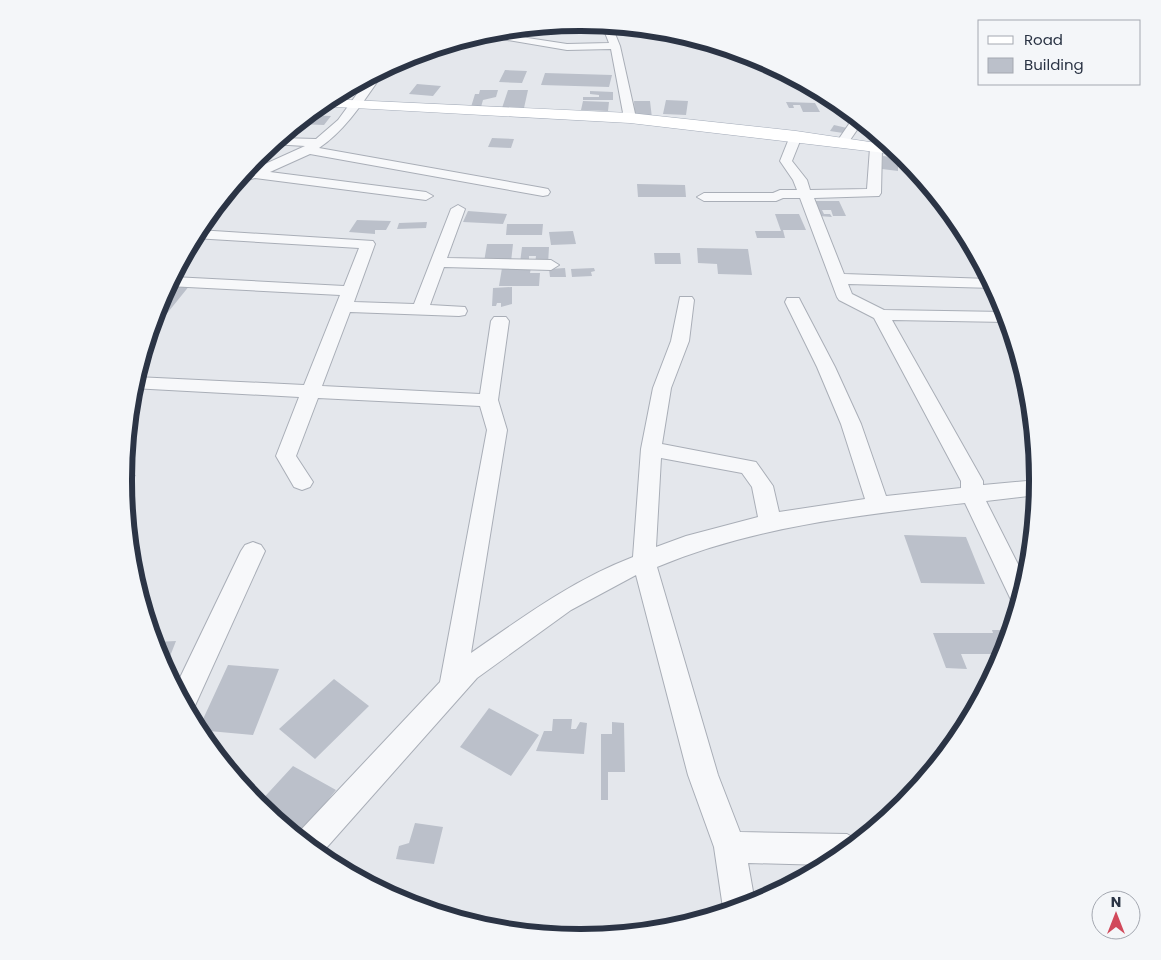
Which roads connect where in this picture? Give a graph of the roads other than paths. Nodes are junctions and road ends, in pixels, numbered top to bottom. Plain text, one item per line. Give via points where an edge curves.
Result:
1 (610, 32) edge
2 (506, 38) edge
3 (616, 46) junction
4 (369, 84) edge
5 (337, 103) edge
6 (354, 104) junction
7 (630, 118) junction
8 (855, 125) edge
9 (796, 136) junction
10 (286, 143) edge
11 (842, 143) junction
12 (313, 147) junction
13 (876, 148) junction
14 (882, 149) edge
15 (254, 174) joint
16 (543, 192) dead end
17 (806, 194) junction
18 (426, 196) dead end
19 (704, 196) dead end
20 (458, 209) dead end
21 (205, 235) edge
22 (438, 262) junction
23 (551, 265) dead end
24 (838, 279) junction
25 (178, 282) edge
26 (984, 284) edge
27 (350, 291) junction
28 (686, 300) dead end
29 (793, 302) dead end
30 (344, 307) junction
31 (420, 310) junction
32 (459, 311) dead end
33 (881, 315) junction
34 (998, 317) edge
35 (500, 321) dead end
36 (142, 383) edge
37 (312, 391) junction
38 (488, 400) junction
39 (651, 449) junction
40 (302, 482) dead end
41 (1029, 488) edge
42 (972, 495) junction
43 (878, 504) junction
44 (770, 522) junction
45 (253, 551) dead end
46 (644, 563) junction
47 (1017, 586) edge
48 (452, 687) junction
49 (186, 693) edge
50 (313, 840) edge
51 (730, 847) junction
52 (835, 850) edge
53 (738, 900) edge

1 - 3 street
2 - 3 street via 566,47
3 - 7 street
4 - 6 street
5 - 6 main road
6 - 7 main road
6 - 12 street via 342,122
7 - 9 main road
8 - 11 street
9 - 11 main road
9 - 17 street via 786,161
10 - 12 street
11 - 13 main road
12 - 15 street via 287,162
12 - 16 street
13 - 14 main road
13 - 17 street via 874,193
15 - 18 street
17 - 19 street
17 - 24 street
20 - 22 street
21 - 27 street via 368,244
22 - 23 street
22 - 31 street
24 - 26 street
24 - 33 street via 845,297
25 - 27 street
27 - 30 street
28 - 39 street via 680,341 662,388
29 - 43 street via 847,416
30 - 31 street
30 - 37 street
31 - 32 street
33 - 34 street
33 - 42 street via 972,481
35 - 38 street
36 - 37 street
37 - 38 street
37 - 40 street via 286,456
38 - 48 street via 497,430
39 - 44 street via 749,467 762,486
39 - 46 street
41 - 42 street
42 - 43 street
42 - 47 street
43 - 44 street
44 - 46 street via 686,545
45 - 49 street
46 - 48 street via 614,574 562,603 468,670
46 - 51 street via 702,775
48 - 50 street
51 - 52 street
51 - 53 street

